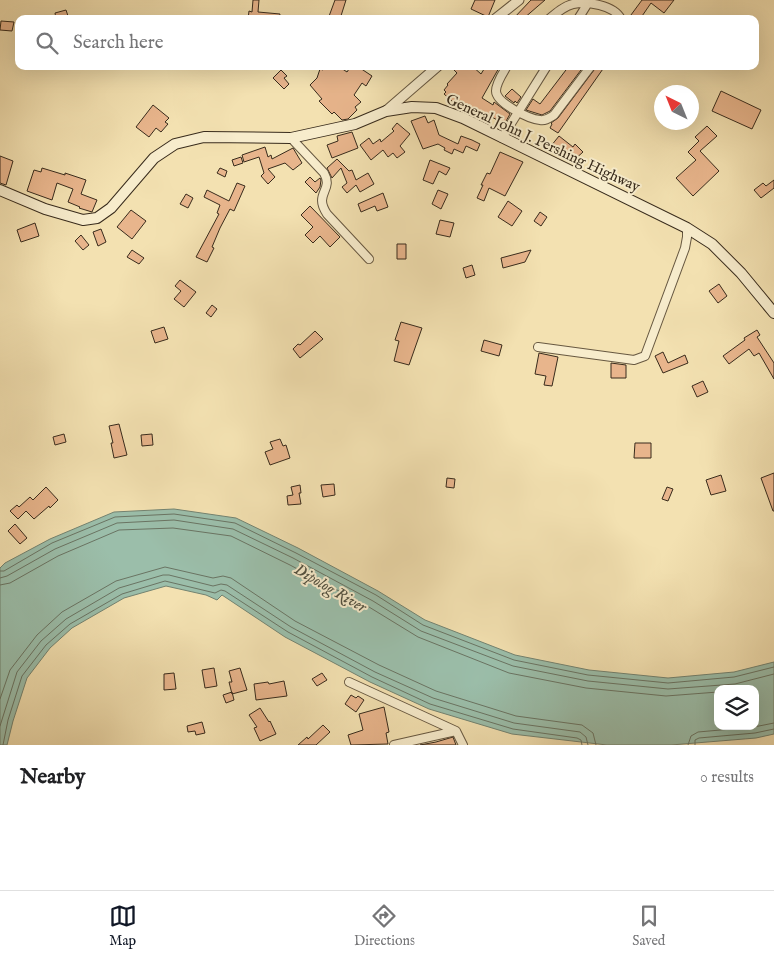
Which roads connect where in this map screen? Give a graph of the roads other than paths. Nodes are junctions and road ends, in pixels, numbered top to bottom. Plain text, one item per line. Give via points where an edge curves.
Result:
1 (519, 0) edge
2 (588, 3) junction
3 (500, 15) edge
4 (554, 15) edge
5 (580, 15) edge
6 (619, 15) edge
7 (433, 70) edge
8 (505, 70) edge
9 (544, 70) edge
10 (588, 70) edge
11 (386, 111) junction
12 (518, 112) junction
13 (291, 138) junction
14 (502, 138) junction
15 (0, 190) edge
16 (687, 228) junction
17 (369, 259) dead end
18 (774, 313) edge
19 (538, 347) dead end
20 (349, 682) dead end
21 (456, 731) junction
22 (394, 745) edge
23 (464, 745) edge

1 - 3 street
2 - 4 street via 572,4
2 - 5 street
2 - 6 street
7 - 11 street
8 - 12 street via 496,92 499,99
9 - 12 street
10 - 12 street via 561,107 547,120
11 - 13 main road, General John J. Pershing Highway via 355,124
11 - 14 main road, General John J. Pershing Highway via 436,108
12 - 14 street
13 - 15 main road, General John J. Pershing Highway via 204,137 176,144 154,158 111,208 97,218 83,220 45,209
13 - 17 street via 328,180 321,200 326,214
14 - 16 main road, General John J. Pershing Highway
16 - 18 main road, General John J. Pershing Highway via 712,244
16 - 19 street via 685,248 645,356 627,359
20 - 21 street
21 - 22 street
21 - 23 street

